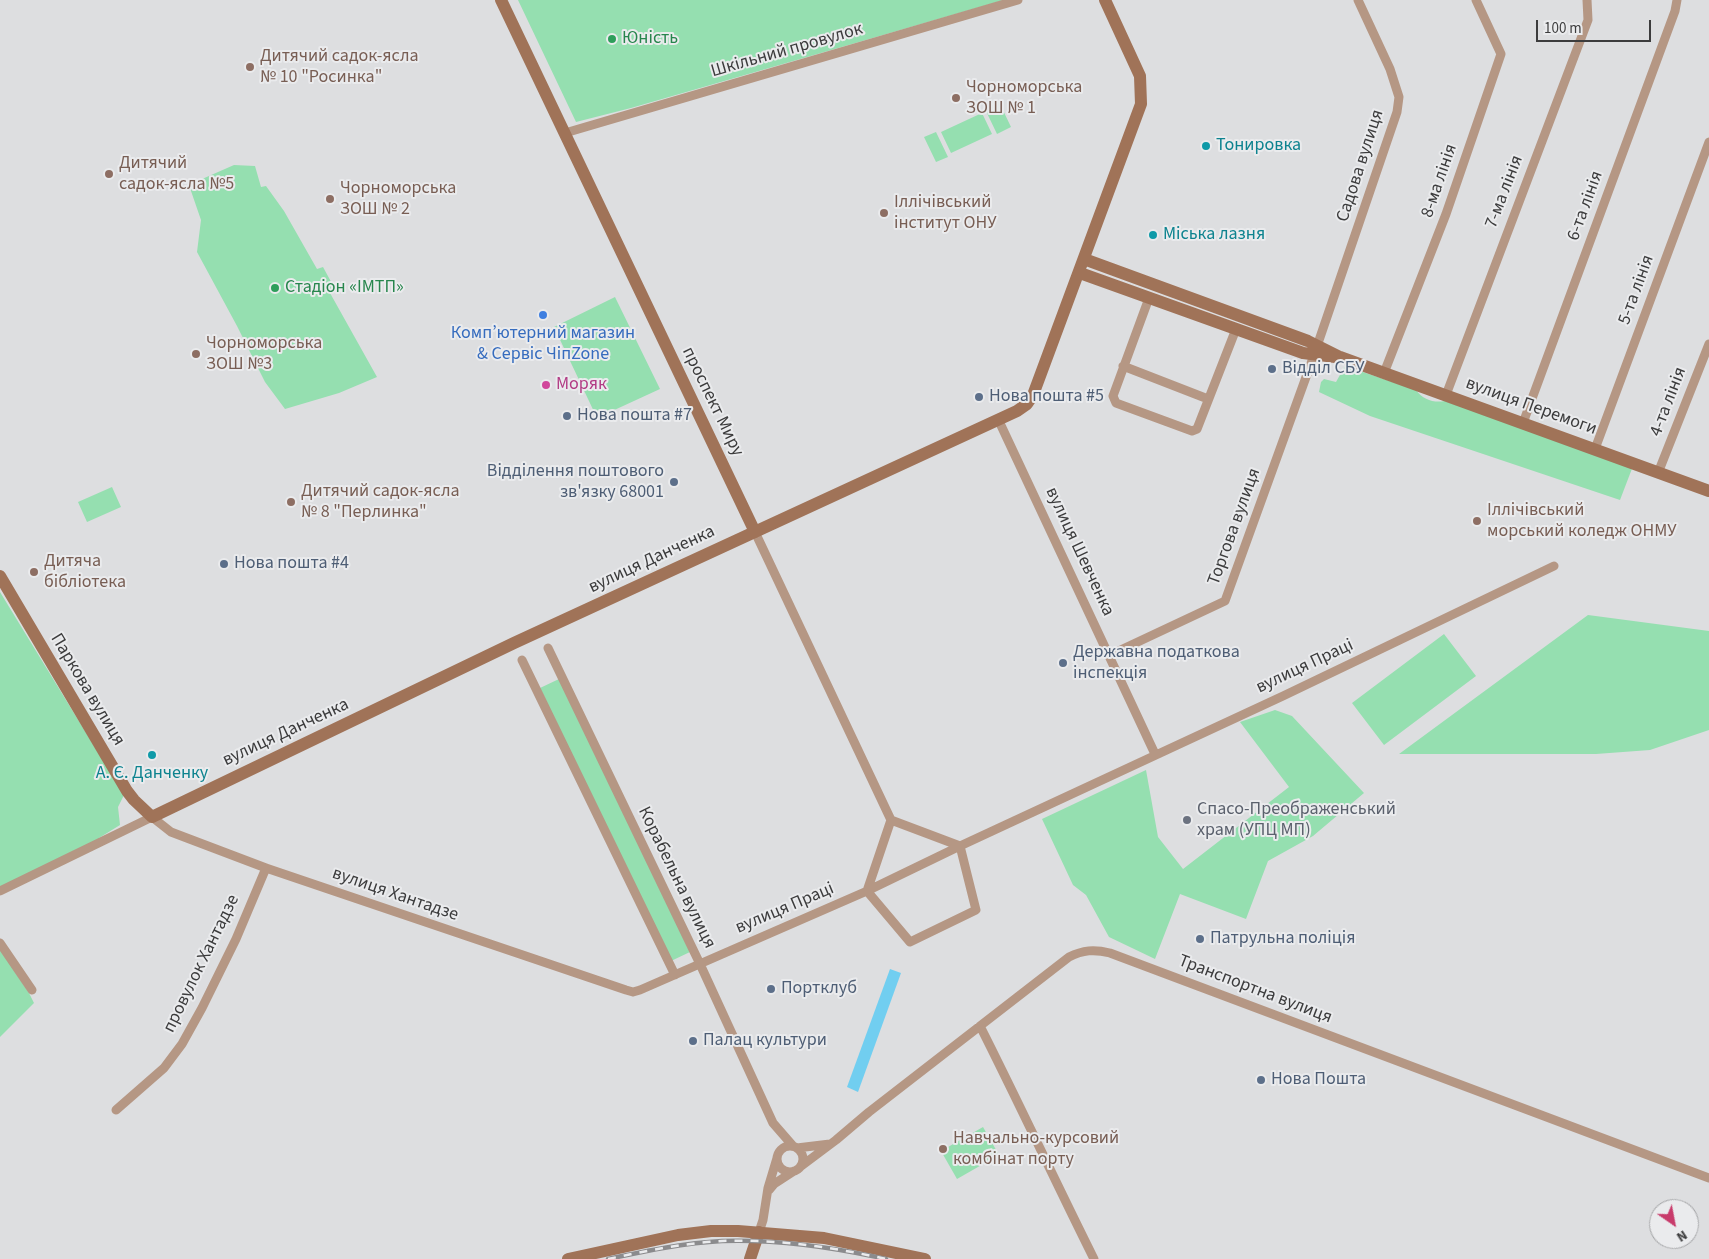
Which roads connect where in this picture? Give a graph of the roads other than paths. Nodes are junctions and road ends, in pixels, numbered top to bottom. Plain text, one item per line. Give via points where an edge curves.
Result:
1 (501, 0) edge
2 (1018, 0) edge
3 (1105, 0) edge
4 (1358, 0) edge
5 (1476, 0) edge
6 (1587, 0) edge
7 (1677, 0) edge
8 (565, 133) junction
9 (1709, 142) edge
10 (1084, 259) junction
11 (1080, 273) junction
12 (1149, 298) junction
13 (1236, 329) junction
14 (1709, 344) edge
15 (1316, 350) junction
16 (1123, 366) junction
17 (1384, 373) junction
18 (1446, 394) junction
19 (1208, 399) junction
20 (998, 419) junction
21 (1523, 423) junction
22 (1594, 449) junction
23 (1658, 473) junction
24 (1709, 491) edge
25 (755, 532) junction
26 (1554, 566) dead end
27 (0, 576) edge
28 (548, 648) dead end
29 (1110, 655) junction
30 (522, 660) dead end
31 (1155, 754) junction
32 (152, 817) junction
33 (891, 820) junction
34 (960, 846) junction
35 (266, 868) junction
36 (0, 891) edge
37 (867, 891) junction
38 (0, 943) edge
39 (700, 964) junction
40 (675, 975) junction
41 (32, 990) dead end
42 (633, 992) joint
43 (980, 1026) junction
44 (116, 1110) dead end
45 (773, 1123) junction
46 (833, 1142) junction
47 (795, 1147) junction
48 (777, 1156) junction
49 (798, 1169) junction
50 (1709, 1178) edge
51 (766, 1194) junction
52 (759, 1232) junction
53 (568, 1259) edge
54 (750, 1259) edge
55 (925, 1259) edge
56 (1094, 1259) edge

1 - 8 main road, проспект Миру
2 - 8 street, Шкільний провулок
3 - 10 main road, вулиця Данченка via 1140,76 1140,104
4 - 15 street, Садова вулиця via 1390,69 1398,97 1397,112
5 - 17 street, 8-ма лінія via 1501,54 1446,214
6 - 18 street, 7-ма лінія via 1588,20
7 - 21 street, 6-та лінія
8 - 25 main road, проспект Миру
9 - 22 street, 5-та лінія
10 - 11 main road, вулиця Данченка
10 - 15 main road, вулиця Перемоги
11 - 12 main road, вулиця Перемоги
11 - 20 main road, вулиця Данченка via 1033,395 1027,404
12 - 13 main road, вулиця Перемоги
12 - 16 street
13 - 15 main road, вулиця Перемоги via 1303,353
13 - 19 street
14 - 23 street, 4-та лінія
15 - 17 main road, вулиця Перемоги
15 - 29 street, Торгова вулиця via 1225,601
16 - 19 street
16 - 19 street via 1113,396 1116,403 1195,431
17 - 18 main road, вулиця Перемоги
18 - 21 main road, вулиця Перемоги
20 - 25 main road, вулиця Данченка
20 - 29 street, вулиця Шевченка
21 - 22 main road, вулиця Перемоги
22 - 23 main road, вулиця Перемоги
23 - 24 main road, вулиця Перемоги
25 - 32 main road, вулиця Данченка via 514,643
25 - 33 street, проспект Миру
26 - 31 street, вулиця Праці
27 - 32 main road, Паркова вулиця via 127,791
28 - 39 street, Корабельна вулиця
29 - 31 street, вулиця Шевченка
30 - 40 street
31 - 34 street, вулиця Праці
32 - 35 street, вулиця Хантадзе via 171,832
32 - 36 street
33 - 34 street
33 - 37 street
34 - 37 street, вулиця Праці
34 - 37 street via 976,910 910,942
35 - 42 street, вулиця Хантадзе
35 - 44 street, провулок Хантадзе via 236,939 182,1044 164,1068
37 - 39 street, вулиця Праці
38 - 41 street
39 - 40 street, вулиця Праці
39 - 45 street, Корабельна вулиця
40 - 42 street, вулиця Праці
43 - 46 street, Транспортна вулиця
43 - 50 street, Транспортна вулиця via 1069,958 1079,952 1099,950
43 - 56 street
45 - 47 street
45 - 48 street
46 - 47 street, Транспортна вулиця
46 - 49 street, Транспортна вулиця
47 - 48 street via 784,1147
47 - 49 street via 803,1160
48 - 49 street via 783,1170 791,1172
48 - 51 street
49 - 51 street, Транспортна вулиця via 774,1184
51 - 52 street
52 - 53 main road via 711,1231 678,1235
52 - 54 main road
52 - 55 main road via 824,1238

